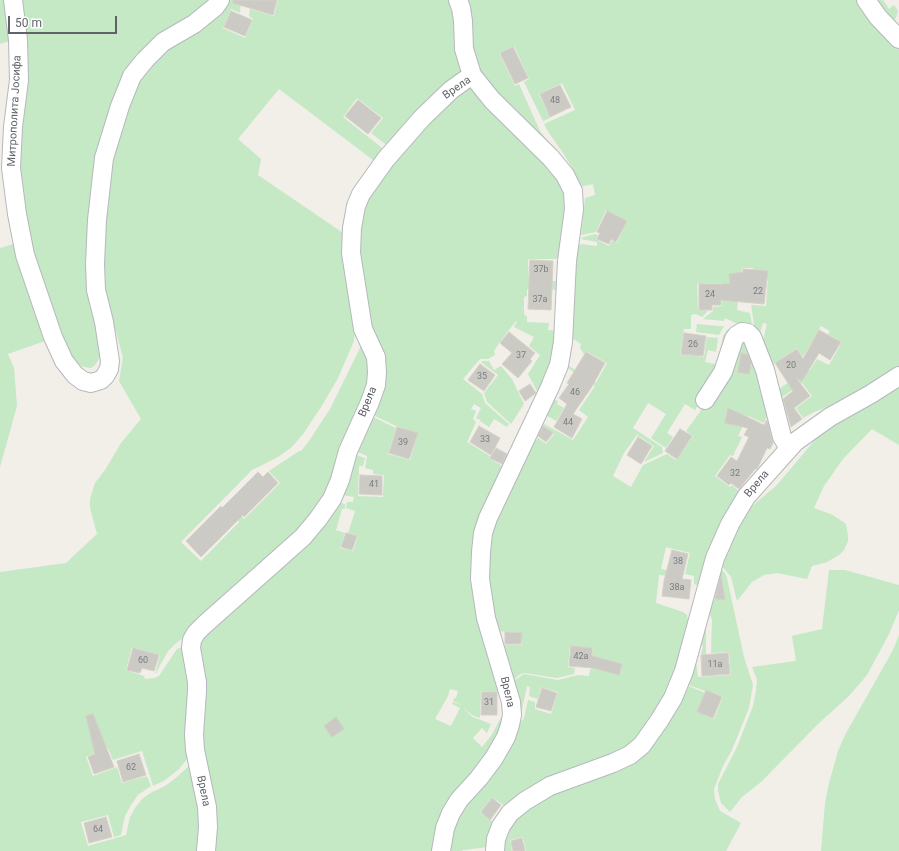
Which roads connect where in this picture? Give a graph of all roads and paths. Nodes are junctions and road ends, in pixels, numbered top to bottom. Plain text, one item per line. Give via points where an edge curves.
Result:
1 (13, 0) edge
2 (220, 0) edge
3 (458, 0) edge
4 (866, 0) edge
5 (899, 39) edge
6 (472, 75) junction
7 (899, 376) edge
8 (705, 400) dead end
9 (790, 448) junction
10 (206, 851) edge
11 (441, 851) edge
12 (495, 851) edge

1 - 2 street, Митрополита Јосифа via 19,80 11,168 26,260 64,361 79,378 91,383 105,376 110,361 96,290 95,264 104,158 120,106 132,76 144,60 163,42 194,24
3 - 6 street via 461,8 464,49
4 - 5 street
6 - 10 street, Врела via 450,90 396,147 361,194 356,206 351,253 363,329 376,357 376,385 348,451 332,499 303,537 204,625 192,640 197,682 195,750 207,807
6 - 11 street, Врела via 492,100 565,175 574,191 574,208 559,365 483,533 480,579 486,618 511,702 510,725 506,738 494,758 459,800 445,828
7 - 9 street, Врела via 810,430
8 - 9 street via 723,372 734,339 742,332 748,333 765,370 782,437
9 - 12 street, Врела via 746,497 730,524 708,580 684,671 673,698 659,721 630,755 550,786 525,801 510,814 502,826 496,839

